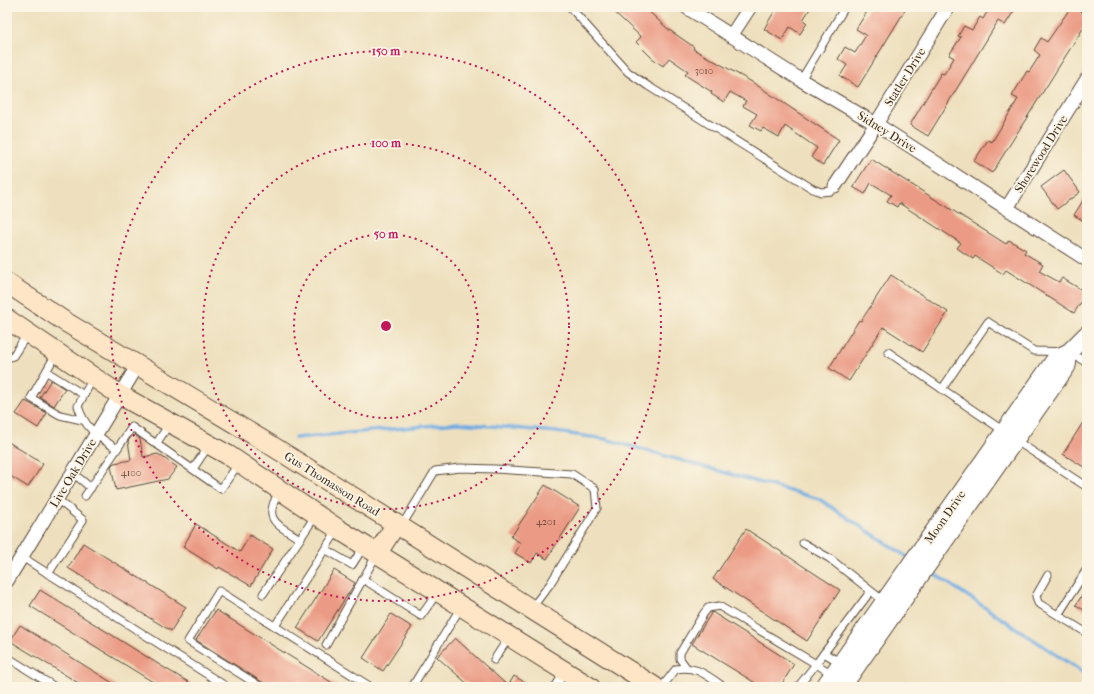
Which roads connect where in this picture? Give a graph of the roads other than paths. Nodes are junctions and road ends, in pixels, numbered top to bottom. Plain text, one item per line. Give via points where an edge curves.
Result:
1 (570, 7) edge
2 (686, 7) edge
3 (750, 7) edge
4 (845, 7) edge
5 (948, 7) edge
6 (731, 36) junction
7 (801, 80) junction
8 (1087, 80) edge
9 (876, 124) junction
10 (834, 186) joint
11 (1007, 208) junction
12 (1087, 260) edge
13 (7, 283) edge
14 (7, 319) edge
15 (28, 333) junction
16 (1087, 334) edge
17 (57, 352) junction
18 (888, 352) dead end
19 (1069, 352) junction
20 (7, 358) edge
21 (1087, 363) edge
22 (138, 365) junction
23 (47, 372) junction
24 (94, 377) junction
25 (942, 388) junction
26 (120, 394) junction
27 (84, 395) junction
28 (82, 420) junction
29 (170, 422) junction
30 (96, 434) junction
31 (1010, 436) junction
32 (156, 444) junction
33 (209, 444) junction
34 (117, 449) junction
35 (239, 463) junction
36 (193, 469) junction
37 (73, 473) junction
38 (1087, 487) edge
39 (91, 488) junction
40 (280, 490) junction
41 (85, 496) dead end
42 (57, 499) junction
43 (316, 515) junction
44 (398, 526) junction
45 (338, 529) junction
46 (300, 539) junction
47 (803, 543) dead end
48 (325, 549) junction
49 (371, 550) junction
50 (22, 557) junction
51 (1087, 569) edge
52 (48, 574) junction
53 (1048, 576) dead end
54 (363, 579) junction
55 (7, 581) edge
56 (438, 592) junction
57 (870, 592) junction
58 (263, 594) dead end
59 (461, 606) junction
60 (891, 606) junction
61 (530, 609) junction
62 (1058, 615) junction
63 (275, 626) junction
64 (1087, 633) edge
65 (509, 636) junction
66 (326, 645) dead end
67 (824, 653) junction
68 (7, 657) edge
69 (494, 660) dead end
70 (816, 664) junction
71 (686, 667) junction
72 (561, 679) edge
73 (841, 679) edge
74 (55, 687) edge
75 (227, 687) edge
76 (261, 687) edge
77 (370, 687) edge
78 (412, 687) edge
79 (590, 687) edge
80 (655, 687) edge
81 (662, 687) edge
82 (724, 687) edge
83 (798, 687) edge

1 - 10 lane via 628,72 648,86 813,189 821,192 831,191
2 - 6 street, Sidney Drive
3 - 6 street
4 - 7 lane
5 - 9 street, Statler Drive
6 - 7 street, Sidney Drive
7 - 9 street, Sidney Drive
8 - 11 street, Shorewood Drive
9 - 10 street, Statler Drive
9 - 11 street, Sidney Drive
11 - 12 street, Sidney Drive
13 - 22 main road, Gus Thomasson Road
14 - 15 main road
15 - 17 main road
15 - 20 lane via 13,356
16 - 19 street, Moon Drive
17 - 23 lane
17 - 24 main road
18 - 25 lane
19 - 21 lane
19 - 25 lane via 1034,351 988,322
19 - 31 street, Moon Drive via 1067,366
22 - 26 street, Live Oak Drive
22 - 44 main road, Gus Thomasson Road
23 - 27 lane
23 - 28 lane via 31,398 60,415
24 - 26 main road
24 - 27 lane
25 - 31 lane
26 - 29 main road
26 - 30 street, Live Oak Drive
27 - 28 lane via 78,406
28 - 30 lane
29 - 32 lane
29 - 33 main road
30 - 34 lane
30 - 37 street, Live Oak Drive
31 - 38 lane
31 - 60 street, Moon Drive
32 - 34 lane via 132,427
32 - 36 lane
33 - 35 main road
33 - 36 lane
34 - 39 lane
35 - 36 lane via 222,489
35 - 40 main road
37 - 39 lane
37 - 42 street, Live Oak Drive
39 - 41 lane
40 - 43 main road
40 - 46 lane via 270,512 278,525
42 - 50 street, Live Oak Drive
42 - 52 lane via 83,520
43 - 45 main road
43 - 46 lane
44 - 49 main road
44 - 61 main road, Gus Thomasson Road
44 - 61 lane via 435,471 495,468 572,474 595,489 597,508 550,584
45 - 48 lane
45 - 49 main road
46 - 58 lane
47 - 57 lane via 829,558
48 - 49 lane via 352,565
48 - 63 lane
49 - 54 lane
49 - 56 main road
50 - 52 lane
50 - 55 street, Live Oak Drive
51 - 62 lane
52 - 75 lane
53 - 62 lane via 1036,596 1038,603
54 - 56 lane via 421,616
54 - 66 lane
56 - 59 main road
57 - 60 lane
57 - 67 lane
59 - 65 main road
59 - 78 lane
60 - 73 street, Moon Drive
61 - 80 main road, Gus Thomasson Road
62 - 64 lane
63 - 76 lane via 219,591 188,641
63 - 77 lane
65 - 69 lane
65 - 72 main road
67 - 70 lane
67 - 73 lane
68 - 74 lane
70 - 71 lane via 718,606 713,606 704,613 680,653 680,659
70 - 73 lane
70 - 83 lane
71 - 81 lane via 676,669
71 - 82 lane via 693,668
72 - 79 main road

